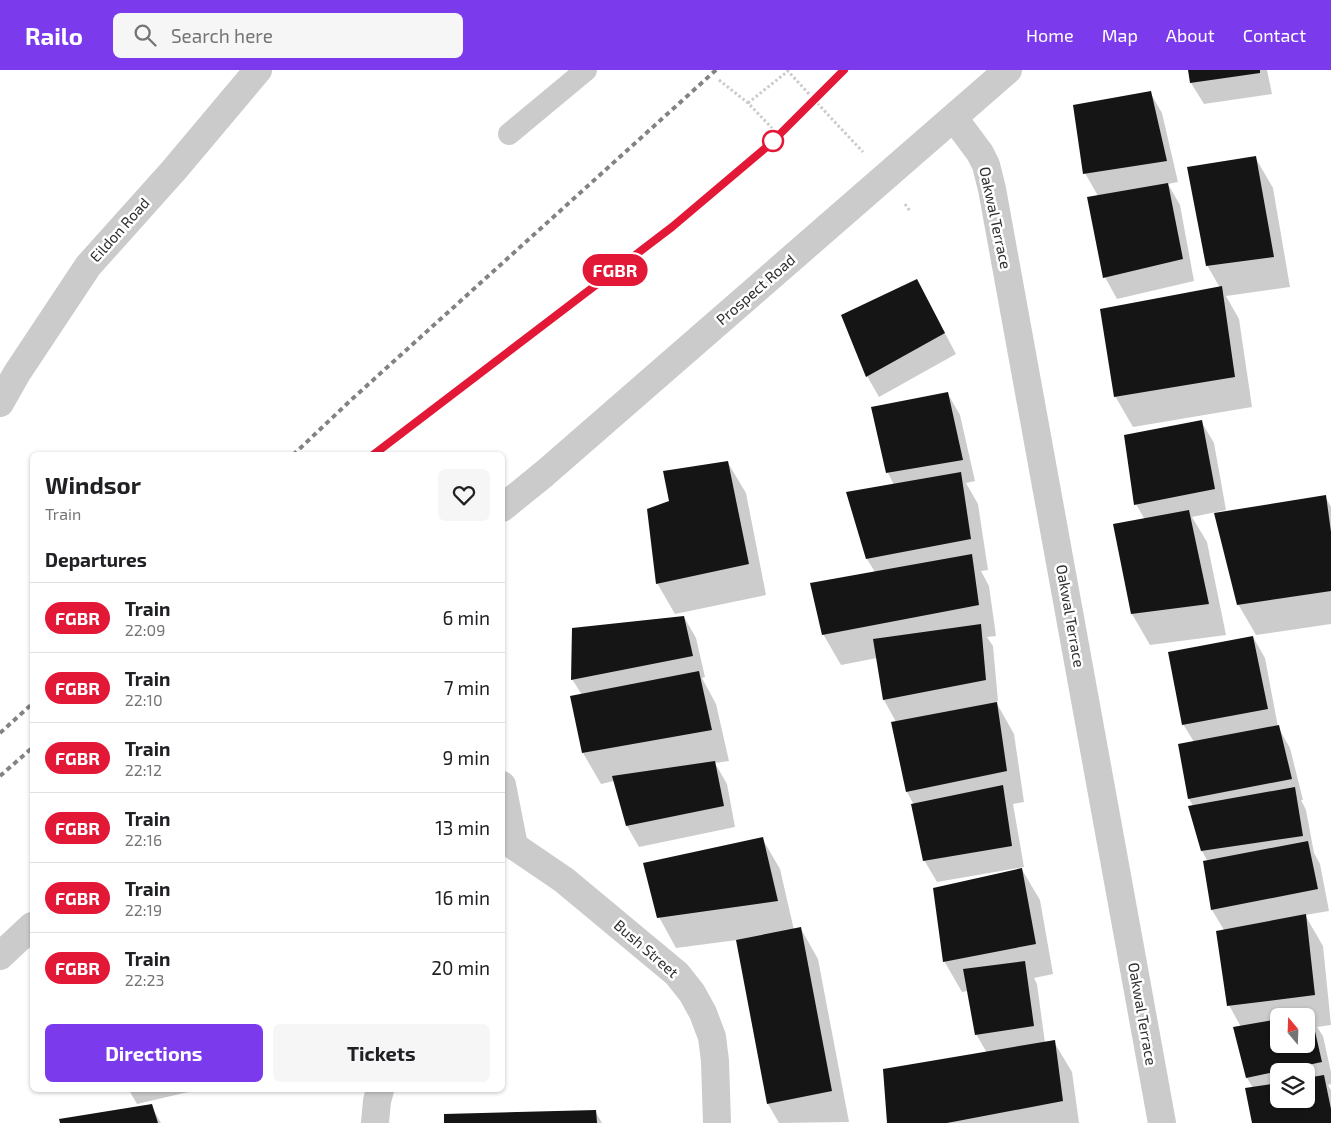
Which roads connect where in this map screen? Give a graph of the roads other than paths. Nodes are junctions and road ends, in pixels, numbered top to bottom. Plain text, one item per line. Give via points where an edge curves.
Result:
1 (258, 70) edge
2 (586, 70) edge
3 (1008, 70) edge
4 (954, 118) junction
5 (509, 134) dead end
6 (0, 403) edge
7 (505, 506) edge
8 (505, 819) edge
9 (508, 853) edge
10 (30, 928) edge
11 (0, 956) edge
12 (379, 1092) edge
13 (375, 1123) edge
14 (717, 1123) edge
15 (1162, 1123) edge

1 - 6 street, Eildon Road via 88,266
2 - 5 lane
3 - 4 street, Prospect Road
4 - 7 street, Prospect Road
4 - 15 street, Oakwal Terrace via 980,153 992,188
8 - 9 street, Bush Street
9 - 14 street, Bush Street via 564,880 677,974 692,992 712,1037
10 - 11 street
12 - 13 street

